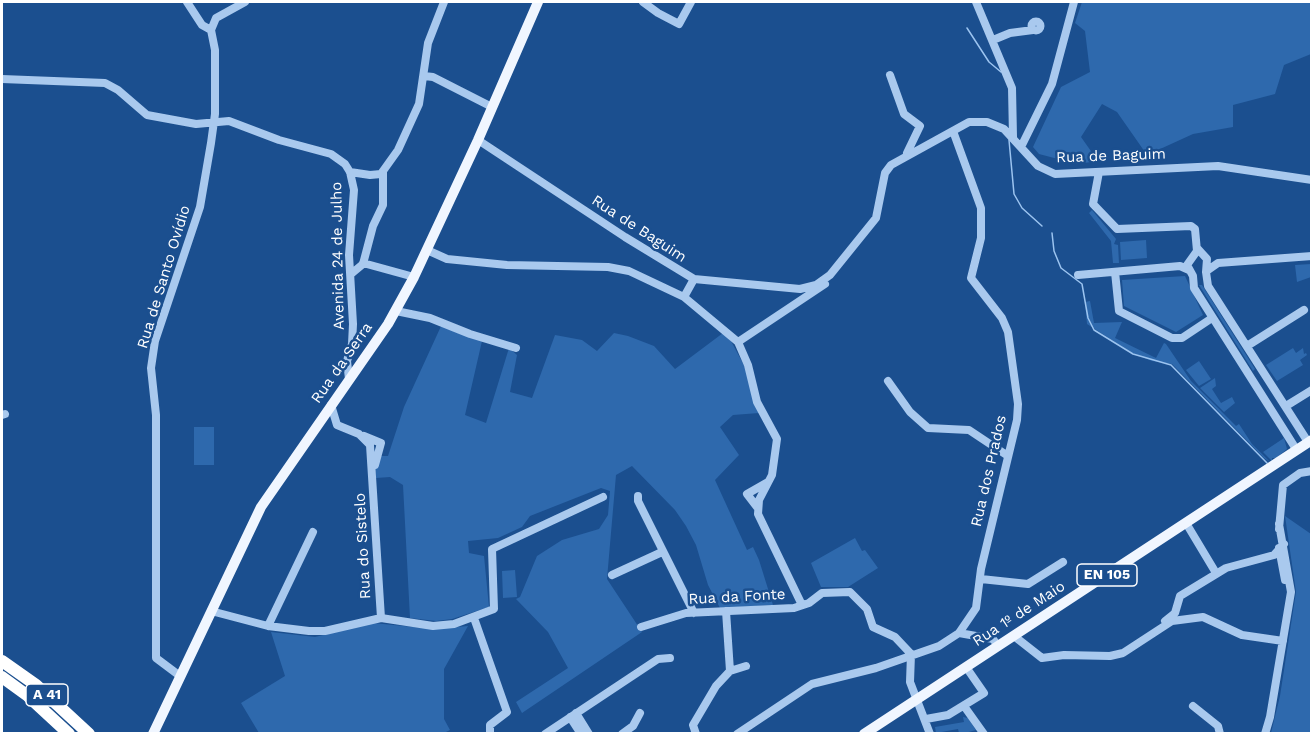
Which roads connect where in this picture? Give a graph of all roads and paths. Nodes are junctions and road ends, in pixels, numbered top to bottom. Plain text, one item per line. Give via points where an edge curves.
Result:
1 (187, 2) edge
2 (246, 2) edge
3 (444, 2) edge
4 (538, 2) edge
5 (644, 2) edge
6 (691, 2) edge
7 (976, 2) edge
8 (1074, 2) edge
9 (211, 30) junction
10 (1033, 30) dead end
11 (993, 40) junction
12 (890, 75) dead end
13 (424, 76) junction
14 (2, 79) edge
15 (492, 107) junction
16 (214, 123) junction
17 (953, 131) junction
18 (1013, 137) junction
19 (478, 141) junction
20 (1021, 147) junction
21 (906, 155) junction
22 (383, 171) junction
23 (350, 172) junction
24 (1099, 172) junction
25 (1311, 180) edge
26 (427, 250) junction
27 (1311, 256) edge
28 (1194, 261) junction
29 (363, 263) junction
30 (1218, 264) junction
31 (1207, 271) junction
32 (1115, 272) junction
33 (351, 274) junction
34 (830, 275) junction
35 (1078, 275) dead end
36 (414, 277) junction
37 (694, 279) junction
38 (684, 297) junction
39 (1304, 310) dead end
40 (396, 311) junction
41 (1212, 318) junction
42 (738, 342) junction
43 (1247, 346) junction
44 (516, 348) dead end
45 (1260, 367) junction
46 (1248, 375) junction
47 (349, 379) junction
48 (888, 381) dead end
49 (1272, 385) junction
50 (1311, 390) edge
51 (1260, 392) junction
52 (331, 405) junction
53 (1286, 406) junction
54 (1310, 441) edge
55 (1296, 449) junction
56 (1008, 456) junction
57 (1311, 471) edge
58 (770, 482) junction
59 (638, 496) dead end
60 (603, 497) dead end
61 (757, 507) junction
62 (1186, 523) junction
63 (313, 532) dead end
64 (1281, 548) junction
65 (662, 552) junction
66 (1063, 562) dead end
67 (1216, 573) junction
68 (612, 575) dead end
69 (981, 579) junction
70 (802, 605) junction
71 (211, 611) junction
72 (726, 611) junction
73 (694, 613) junction
74 (1175, 613) junction
75 (381, 618) junction
76 (474, 618) junction
77 (1193, 618) junction
78 (268, 626) junction
79 (641, 627) dead end
80 (959, 633) junction
81 (1152, 634) junction
82 (1014, 636) junction
83 (1283, 641) junction
84 (998, 646) junction
85 (911, 654) junction
86 (670, 658) dead end
87 (2, 661) edge
88 (746, 666) dead end
89 (966, 667) junction
90 (730, 671) junction
91 (180, 676) junction
92 (2, 677) edge
93 (917, 699) junction
94 (517, 706) dead end
95 (964, 706) junction
96 (1193, 706) dead end
97 (507, 712) junction
98 (640, 713) dead end
99 (573, 715) junction
100 (926, 719) junction
101 (489, 731) edge
102 (69, 734) edge
103 (89, 734) edge
104 (153, 734) edge
105 (545, 734) edge
106 (581, 734) edge
107 (589, 734) edge
108 (622, 734) edge
109 (696, 734) edge
110 (737, 734) edge
111 (864, 734) edge
112 (930, 734) edge
113 (984, 734) edge
114 (1220, 734) edge
115 (1265, 734) edge

1 - 9 street via 201,25
2 - 9 street via 216,18
3 - 13 street via 428,43
4 - 15 main road, Rua da Serra
5 - 6 street via 679,24
7 - 11 street
8 - 20 street via 1052,84
9 - 16 street, Rua de Santo Ovídio
10 - 11 street
11 - 18 street via 1012,88
12 - 21 street via 904,114 920,126
13 - 15 street
13 - 22 street via 419,104 398,150
14 - 16 street, Avenida 24 de Julho via 105,83 147,115 196,124
15 - 19 main road, Rua da Serra
16 - 23 street, Avenida 24 de Julho via 229,121 331,154
16 - 91 street, Rua de Santo Ovídio via 200,207 155,341 152,368 156,415 156,658
17 - 18 street, Rua de Baguim via 969,122 987,122
17 - 21 street, Rua de Baguim
17 - 56 street, Rua dos Prados via 981,208 981,238 971,278 1002,318 1013,356 1018,404
18 - 20 street, Rua de Baguim
19 - 26 main road, Rua da Serra
19 - 37 street, Rua de Baguim
20 - 24 street, Rua de Baguim via 1046,171 1055,174
21 - 34 street, Rua de Baguim via 885,173 876,218
22 - 23 street via 370,175
22 - 29 street via 384,205 373,226
23 - 33 street, Avenida 24 de Julho via 354,190
24 - 25 street, Rua de Baguim via 1218,166
24 - 28 street via 1093,202 1112,225 1120,230 1191,226 1195,229
26 - 36 main road, Rua da Serra
26 - 38 street via 447,259 507,265 608,267 644,277
27 - 30 street
28 - 30 street
28 - 31 street
28 - 31 street via 1199,275
28 - 32 street
28 - 41 street via 1194,288
29 - 33 street
29 - 36 street
30 - 31 street
31 - 43 street via 1207,283
32 - 35 street
32 - 41 street via 1119,311 1172,338 1182,338
33 - 47 street, Avenida 24 de Julho
34 - 37 street, Rua de Baguim via 816,285 800,289
34 - 42 street via 815,293
36 - 40 main road, Rua da Serra
37 - 38 street
38 - 42 street
39 - 43 street
40 - 44 street via 430,318
40 - 47 main road, Rua da Serra
41 - 46 street
42 - 58 street via 758,402 777,439
43 - 45 street
45 - 46 street via 1259,378
45 - 49 street
46 - 51 street
47 - 52 main road, Rua da Serra
48 - 56 street via 910,412 928,428 969,430
49 - 51 street via 1262,383
49 - 53 street
50 - 53 street
51 - 55 street
52 - 71 main road, Rua da Serra via 261,507
52 - 75 street, Rua do Sistelo via 337,425 359,434 370,445
53 - 54 street
54 - 55 main road, Rua 1º de Maio / EN 105
55 - 62 main road, Rua 1º de Maio / EN 105
56 - 69 street, Rua dos Prados
57 - 64 street via 1300,473 1283,485
58 - 61 street
58 - 61 street via 747,494
59 - 65 street
60 - 76 street via 492,549 494,609
61 - 70 street
62 - 67 street
62 - 82 main road, Rua 1º de Maio / EN 105
63 - 78 street
64 - 67 street
64 - 83 street via 1291,586
65 - 68 street
65 - 73 street
66 - 69 street via 1028,584
67 - 74 street via 1180,596
69 - 80 street, Rua dos Prados via 976,608
70 - 72 street, Rua da Fonte
70 - 85 street, Rua da Fonte via 822,592 850,592 867,609 873,627 895,637
71 - 78 street
71 - 91 main road, Rua da Serra
72 - 73 street, Rua da Fonte
72 - 90 street
73 - 79 street, Rua da Fonte
74 - 77 street
74 - 81 street
75 - 76 street via 433,626
75 - 78 street via 325,631
76 - 97 street
77 - 81 street via 1172,621
77 - 83 street via 1203,617 1242,635
80 - 84 street via 993,639
80 - 85 street, Rua dos Prados via 939,646
81 - 82 street via 1110,656 1042,658
82 - 84 main road, Rua 1º de Maio / EN 105
83 - 115 street
84 - 89 main road, Rua 1º de Maio / EN 105
85 - 93 street via 910,682
85 - 110 street, Rua dos Prados via 876,668 812,684
86 - 99 street via 658,659
87 - 103 highway, A 41 via 36,685
88 - 90 street
89 - 93 main road, Rua 1º de Maio / EN 105
89 - 95 street via 984,693
90 - 109 street via 716,686 693,725
91 - 104 main road, Rua da Serra
92 - 102 highway, A 41
93 - 100 street
93 - 111 main road, Rua 1º de Maio / EN 105
94 - 97 street
95 - 100 street via 948,715
95 - 113 street
96 - 114 street via 1218,726
97 - 101 street
98 - 108 street via 633,726
99 - 105 street
99 - 106 street
99 - 107 street
100 - 112 street

